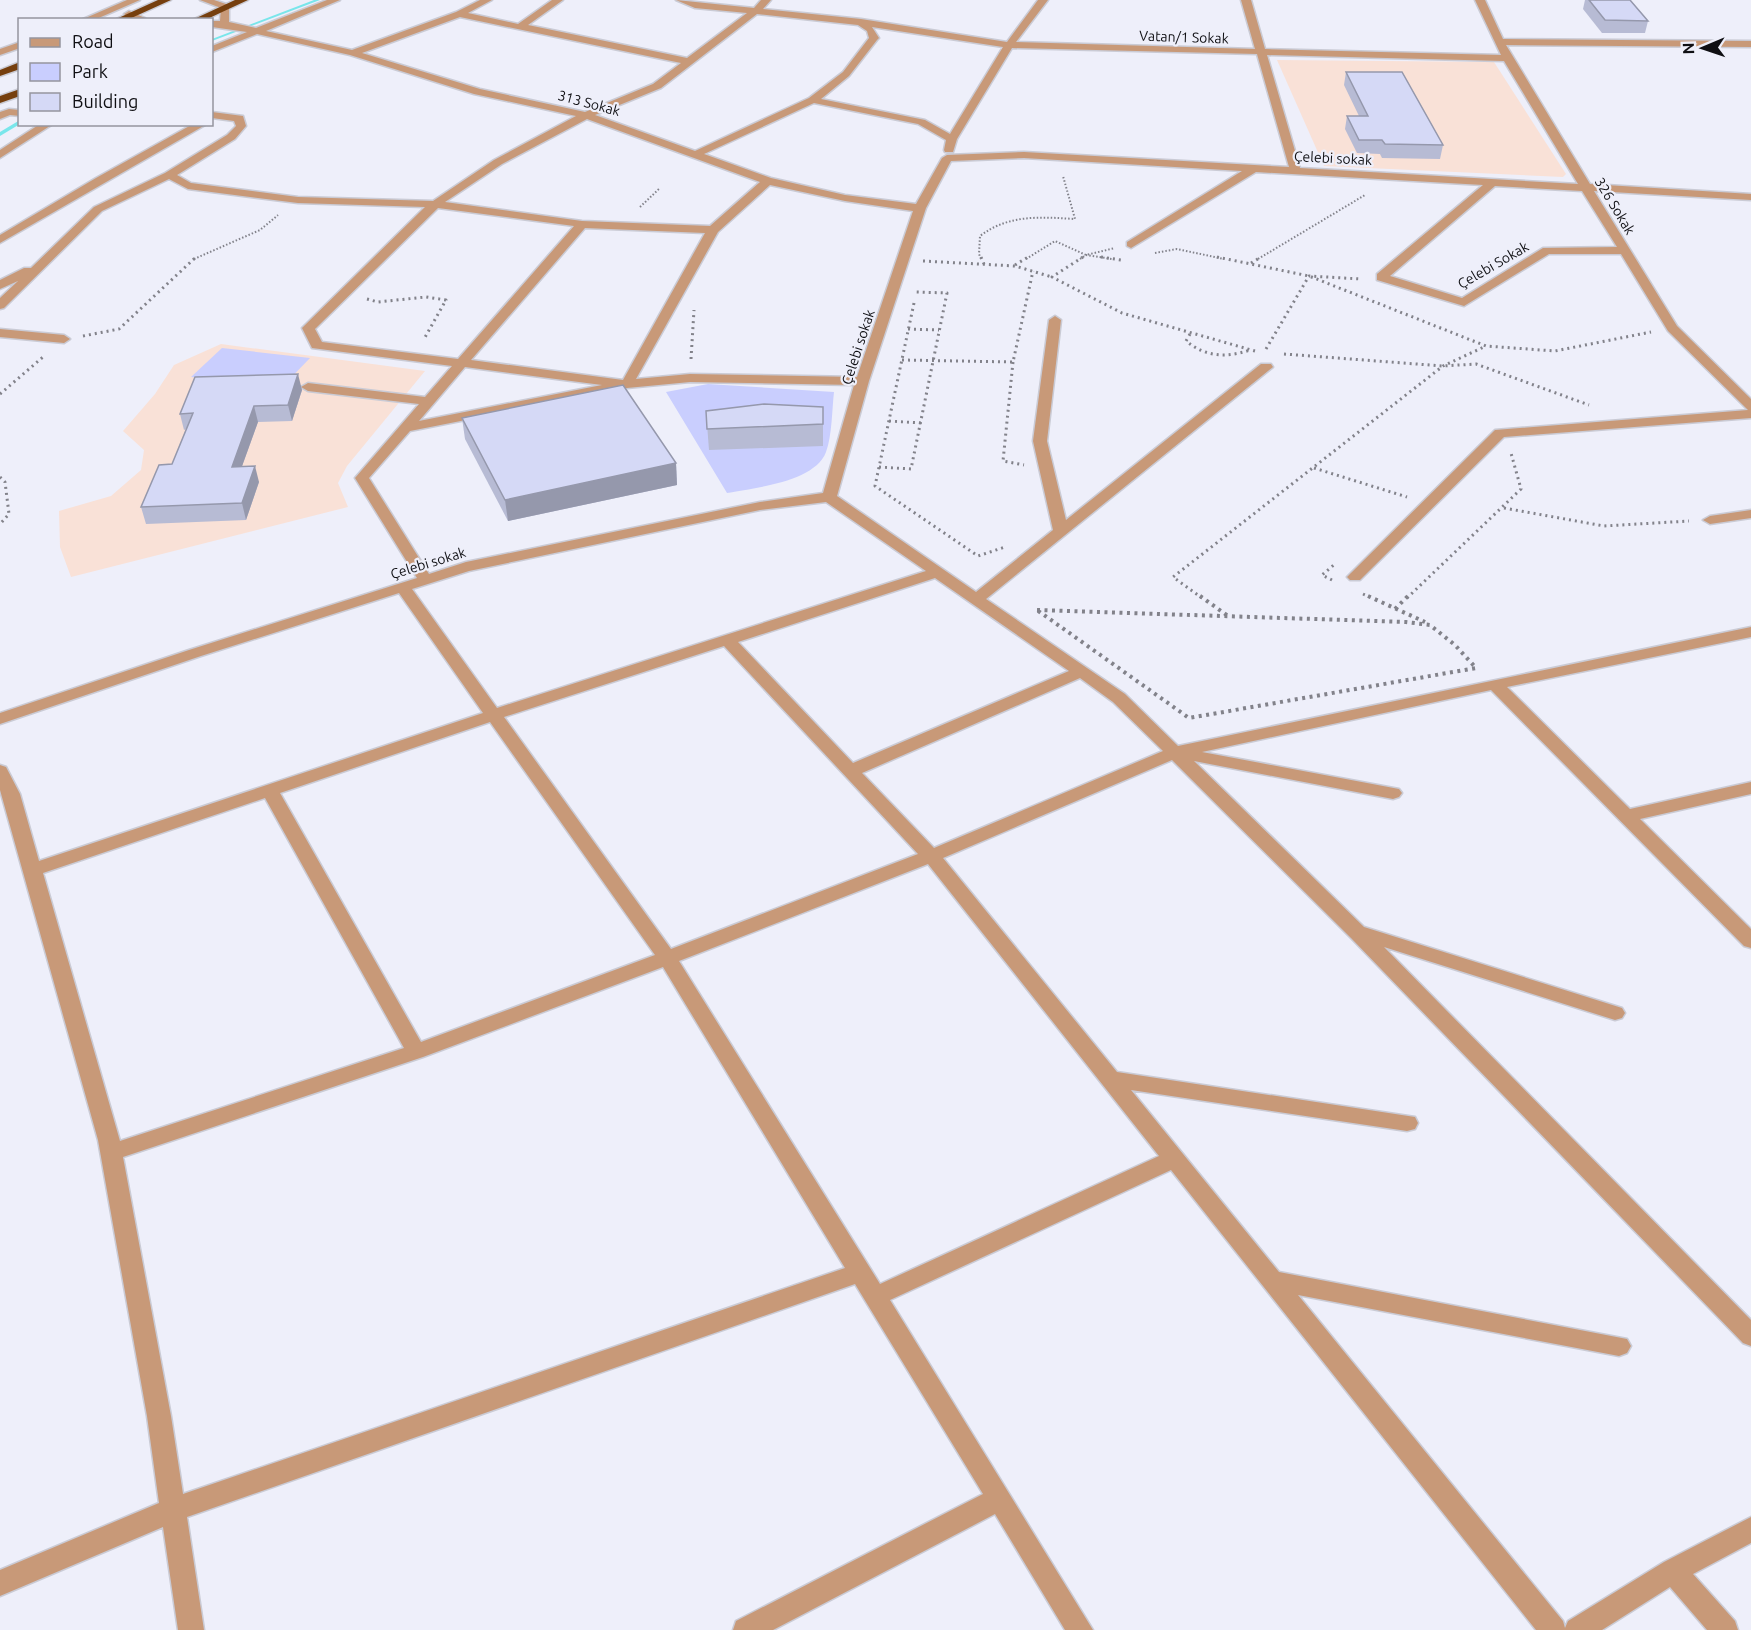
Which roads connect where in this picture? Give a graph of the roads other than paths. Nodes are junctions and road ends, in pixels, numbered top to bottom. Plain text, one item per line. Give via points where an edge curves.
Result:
1 (135, 0) edge
2 (166, 0) edge
3 (206, 0) edge
4 (243, 0) edge
5 (335, 0) edge
6 (487, 0) edge
7 (558, 0) edge
8 (681, 0) edge
9 (766, 0) edge
10 (1044, 0) edge
11 (1246, 0) edge
12 (1480, 0) edge
13 (226, 7) junction
14 (757, 10) junction
15 (459, 14) junction
16 (129, 15) junction
17 (90, 18) edge
18 (122, 18) edge
19 (137, 18) edge
20 (201, 18) edge
21 (861, 22) junction
22 (213, 24) edge
23 (229, 25) junction
24 (521, 26) junction
25 (252, 31) junction
26 (1499, 42) junction
27 (1751, 44) edge
28 (1009, 45) junction
29 (18, 46) edge
30 (213, 49) edge
31 (0, 52) edge
32 (353, 53) junction
33 (1262, 53) junction
34 (1506, 58) junction
35 (690, 62) junction
36 (18, 65) edge
37 (0, 74) edge
38 (18, 93) edge
39 (0, 100) edge
40 (813, 100) junction
41 (586, 115) junction
42 (214, 117) edge
43 (45, 126) edge
44 (198, 126) edge
45 (952, 139) junction
46 (0, 154) edge
47 (694, 155) junction
48 (947, 158) junction
49 (1254, 168) junction
50 (1296, 171) junction
51 (169, 175) junction
52 (768, 181) junction
53 (1493, 182) junction
54 (1586, 187) junction
55 (1751, 197) edge
56 (435, 204) junction
57 (920, 208) junction
58 (582, 224) junction
59 (713, 230) junction
60 (3, 235) edge
61 (1131, 244) road end
62 (1625, 252) junction
63 (43, 264) junction
64 (0, 285) edge
65 (0, 305) edge
66 (1055, 321) dead end
67 (0, 333) edge
68 (64, 339) road end
69 (1265, 360) road end
70 (461, 364) junction
71 (862, 381) junction
72 (627, 384) junction
73 (308, 387) dead end
74 (429, 401) junction
75 (1751, 407) edge
76 (1751, 414) edge
77 (405, 428) junction
78 (830, 497) junction
79 (1751, 514) edge
80 (1710, 520) road end
81 (1061, 531) junction
82 (938, 572) junction
83 (1355, 577) dead end
84 (425, 579) junction
85 (402, 587) junction
86 (976, 599) junction
87 (1751, 632) edge
88 (727, 640) junction
89 (1081, 672) junction
90 (1495, 684) junction
91 (493, 715) junction
92 (0, 719) edge
93 (1176, 752) junction
94 (0, 771) edge
95 (851, 771) junction
96 (1751, 788) edge
97 (270, 790) junction
98 (1394, 793) dead end
99 (8, 813) edge
100 (1627, 816) junction
101 (931, 856) junction
102 (33, 870) junction
103 (1358, 933) junction
104 (1751, 941) edge
105 (667, 958) junction
106 (1615, 1013) dead end
107 (416, 1053) junction
108 (1110, 1079) junction
109 (1407, 1124) dead end
110 (112, 1152) junction
111 (1174, 1159) junction
112 (859, 1273) junction
113 (1271, 1280) junction
114 (874, 1297) junction
115 (1751, 1336) edge
116 (1619, 1346) dead end
117 (999, 1499) junction
118 (173, 1510) junction
119 (1751, 1529) edge
120 (1673, 1571) junction
121 (0, 1583) edge
122 (191, 1630) edge
123 (746, 1630) edge
124 (1080, 1630) edge
125 (1553, 1630) edge
126 (1578, 1630) edge
127 (1725, 1630) edge

1 - 17 street
2 - 16 highway
3 - 13 street
4 - 13 highway
5 - 25 street
6 - 15 street
7 - 24 street
8 - 14 street, Vatan/1 Sokak via 695,6
9 - 14 street
10 - 28 street
11 - 33 street
12 - 26 street, 326 Sokak
13 - 20 highway
13 - 23 street
14 - 21 street, Vatan/1 Sokak
14 - 35 street
15 - 24 street
15 - 32 street
16 - 18 highway
16 - 19 street
21 - 28 street, Vatan/1 Sokak
21 - 40 street via 874,38 846,74
22 - 23 street, 313 Sokak
23 - 25 street, 313 Sokak
24 - 35 street
25 - 30 street
25 - 32 street, 313 Sokak
26 - 27 street
26 - 34 street, 326 Sokak
28 - 33 street, Vatan/1 Sokak
28 - 45 street
29 - 31 street
32 - 41 street, 313 Sokak via 478,92
33 - 34 street, Vatan/1 Sokak
33 - 50 street
34 - 54 street, 326 Sokak
35 - 41 street via 657,86
36 - 37 highway
38 - 39 highway
40 - 45 street via 921,122
40 - 47 street
41 - 47 street, 313 Sokak
41 - 56 street via 498,162
42 - 51 street via 239,118 241,126 231,137
43 - 46 street
44 - 60 street
45 - 48 street
47 - 52 street, 313 Sokak
48 - 49 street, Çelebi sokak via 1024,155
48 - 57 street, Çelebi sokak
49 - 50 street, Çelebi sokak
49 - 61 street
50 - 53 street, Çelebi sokak
51 - 56 street via 188,186 298,200
51 - 63 street via 98,208
52 - 57 street, 313 Sokak via 845,198
52 - 59 street
53 - 54 street, Çelebi sokak
53 - 62 street, Çelebi Sokak via 1381,277 1464,302 1547,250
54 - 55 street, Çelebi sokak
54 - 62 street, 326 Sokak
56 - 58 street
56 - 70 street via 308,328 317,345
57 - 71 street, Çelebi sokak
58 - 59 street
58 - 70 street
59 - 72 street
62 - 75 street, 326 Sokak via 1672,328
63 - 64 street
63 - 65 street
66 - 81 street via 1040,441
67 - 68 street
69 - 81 street
70 - 72 street
70 - 74 street
71 - 72 street via 690,378
71 - 78 street, Çelebi sokak
72 - 77 street
73 - 74 street
74 - 77 street
76 - 83 street via 1500,433
77 - 84 street via 362,478
78 - 82 street
78 - 84 street, Çelebi sokak via 748,508
79 - 80 street
81 - 86 street
82 - 86 street
82 - 88 street
84 - 85 street, Çelebi sokak
85 - 91 street
85 - 92 street, Çelebi sokak
86 - 89 street
87 - 90 street
88 - 91 street
88 - 95 street
89 - 93 street via 1119,698
89 - 95 street
90 - 93 street
90 - 100 street
91 - 97 street
91 - 105 street
93 - 98 street
93 - 101 street
93 - 103 street
94 - 99 street
95 - 101 street
96 - 100 street
97 - 102 street
97 - 107 street
99 - 102 street
100 - 104 street
101 - 105 street
101 - 108 street
102 - 110 street
103 - 106 street
103 - 115 street
105 - 107 street
105 - 112 street
107 - 110 street
108 - 109 street
108 - 111 street
110 - 118 street
111 - 113 street
111 - 114 street
112 - 114 street
112 - 118 street
113 - 116 street
113 - 125 street
114 - 117 street
117 - 123 street
117 - 124 street
118 - 121 street
118 - 122 street
119 - 120 street
120 - 126 street
120 - 127 street

